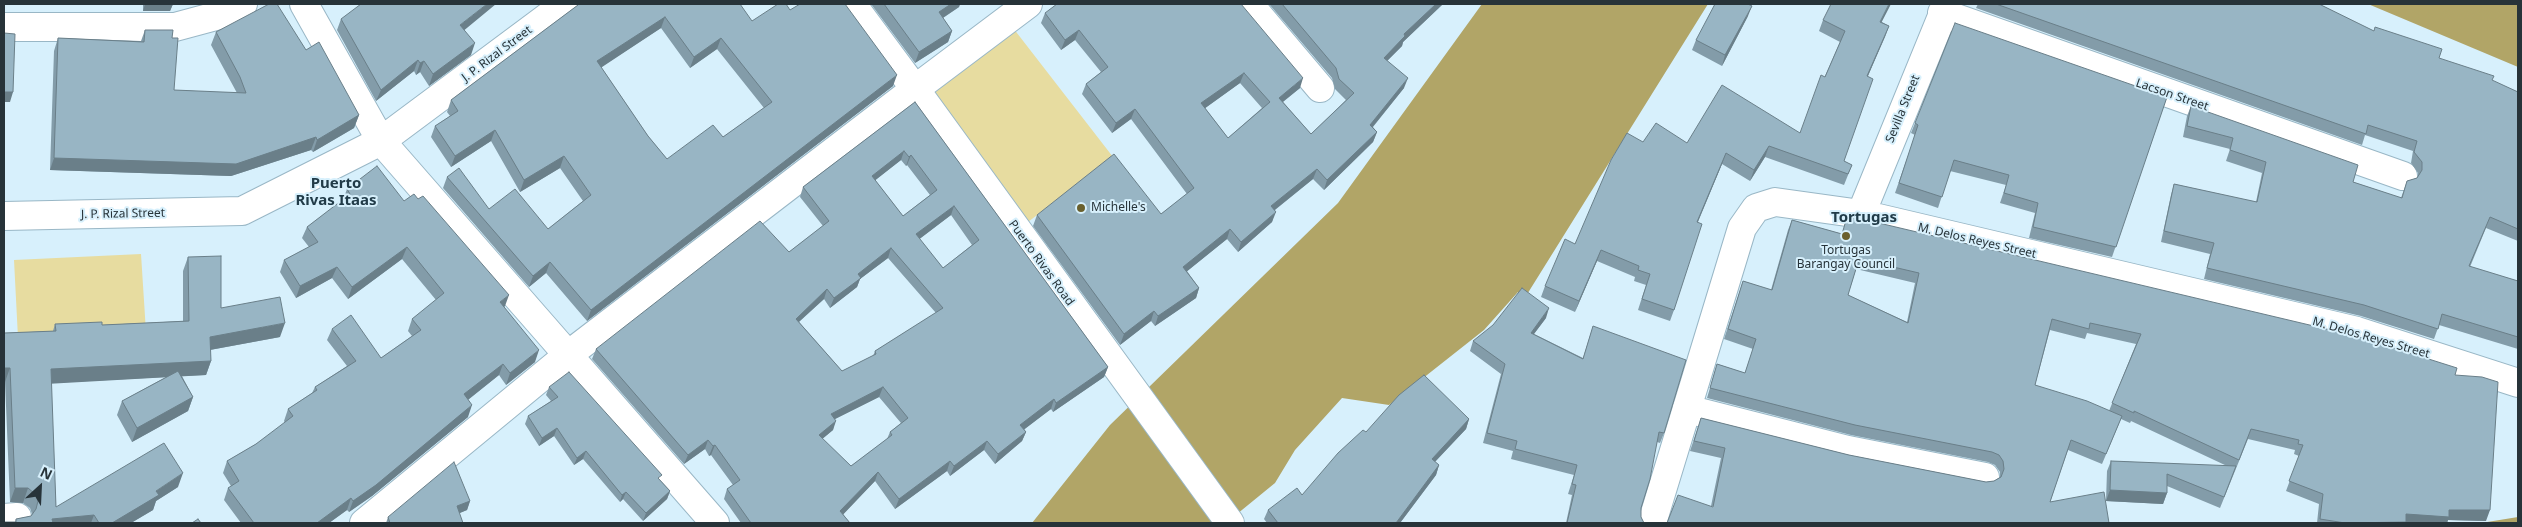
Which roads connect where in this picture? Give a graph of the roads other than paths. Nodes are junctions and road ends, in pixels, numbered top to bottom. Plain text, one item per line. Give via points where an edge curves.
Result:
1 (243, 4) edge
2 (304, 4) edge
3 (565, 4) edge
4 (852, 4) edge
5 (1028, 4) edge
6 (1249, 4) edge
7 (1944, 9) edge
8 (4, 27) edge
9 (1320, 88) dead end
10 (914, 89) junction
11 (381, 140) junction
12 (2403, 176) dead end
13 (1861, 214) junction
14 (4, 216) edge
15 (568, 355) junction
16 (2518, 383) edge
17 (1687, 409) junction
18 (1985, 477) dead end
19 (364, 523) edge
20 (715, 523) edge
21 (1229, 523) edge
22 (1652, 523) edge

1 - 8 street via 227,13 175,27
2 - 11 street
3 - 11 street, J. P. Rizal Street
4 - 10 street, Puerto Rivas Road
5 - 10 street
6 - 9 street
7 - 12 street, Lacson Street
7 - 13 street, Sevilla Street
10 - 15 street
10 - 21 street, Puerto Rivas Road
11 - 14 street, J. P. Rizal Street via 242,211
11 - 15 street
13 - 16 street, M. Delos Reyes Street via 2356,331
13 - 17 street, M. Delos Reyes Street via 1775,202 1756,208 1742,228
15 - 19 street
15 - 20 street
17 - 18 street via 1848,450
17 - 22 street, M. Delos Reyes Street

